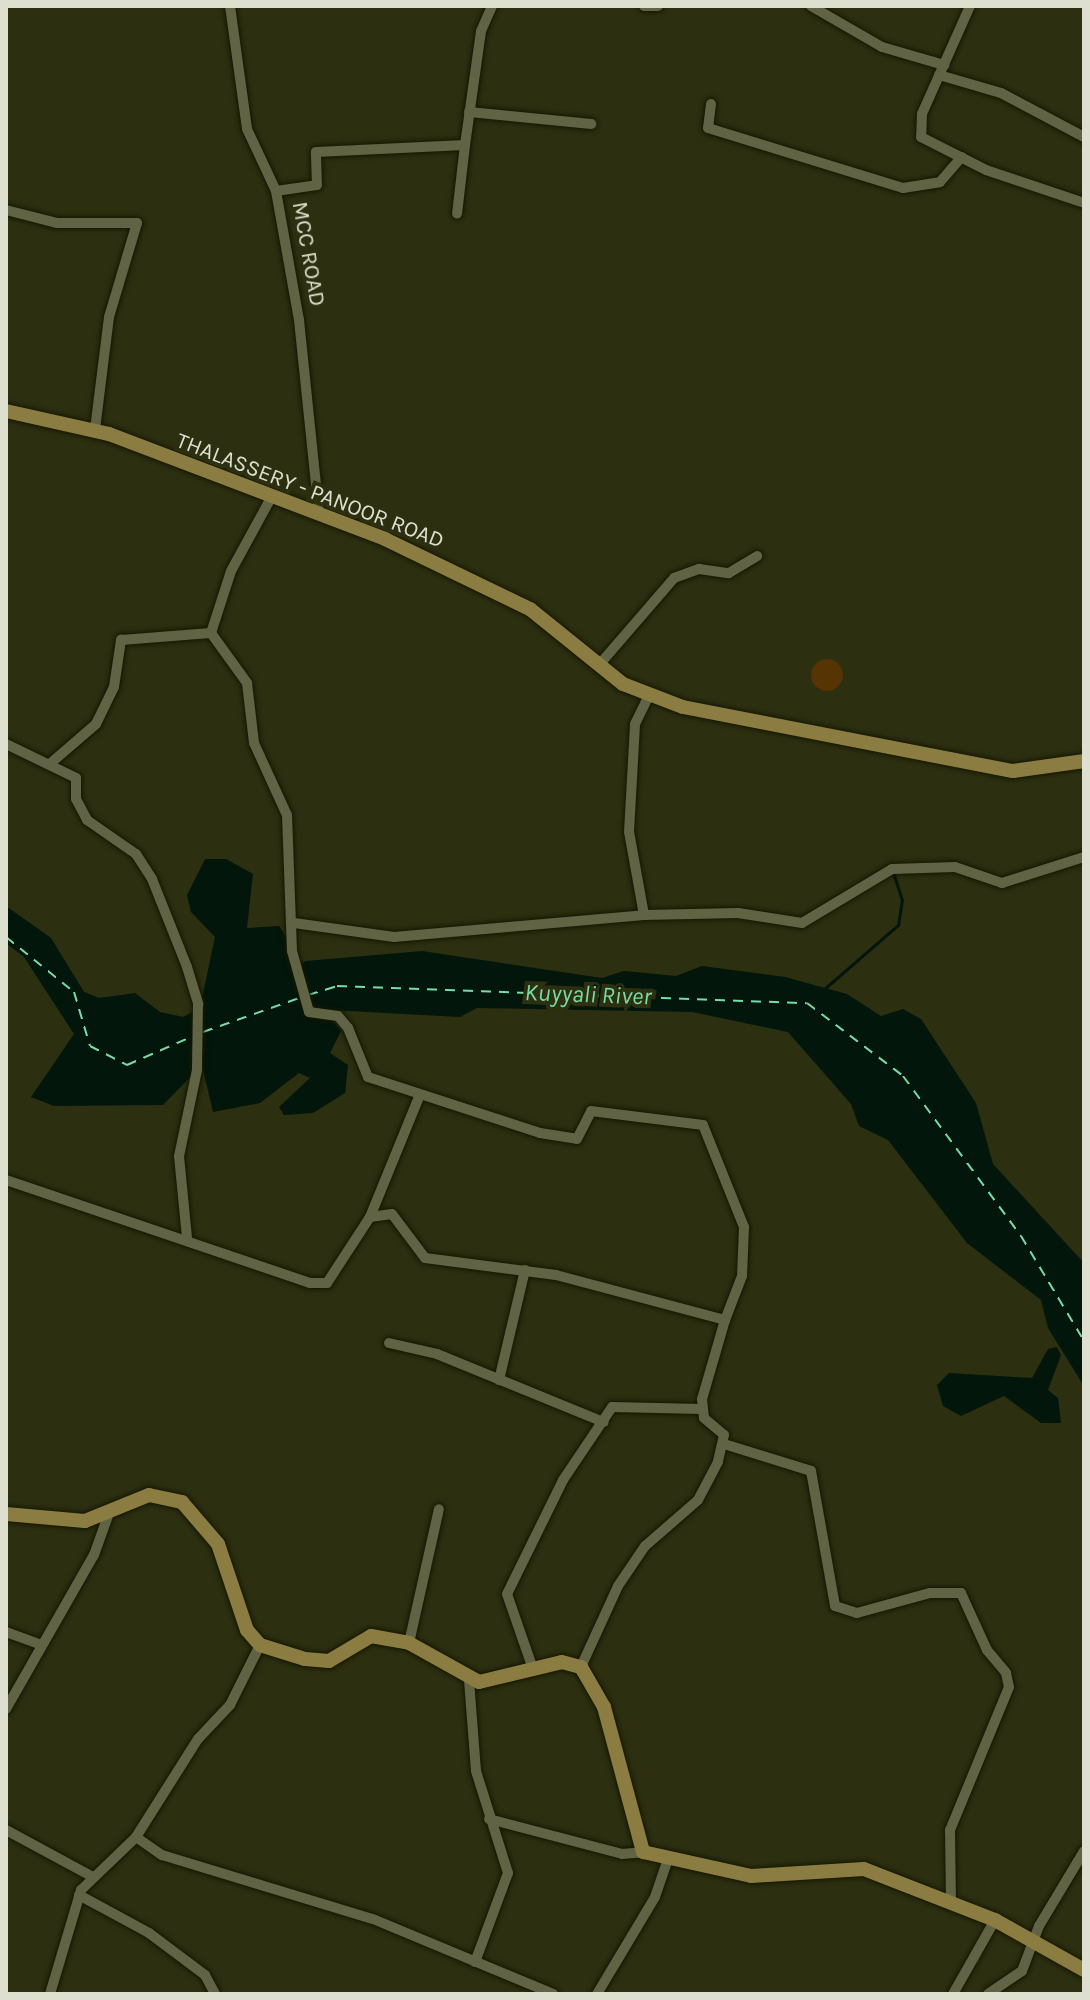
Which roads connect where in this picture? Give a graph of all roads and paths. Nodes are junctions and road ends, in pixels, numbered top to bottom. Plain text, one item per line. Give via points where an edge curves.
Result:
1 (230, 6) edge
2 (492, 6) edge
3 (644, 6) edge
4 (658, 6) edge
5 (811, 6) edge
6 (970, 6) edge
7 (941, 70) junction
8 (711, 104) dead end
9 (469, 112) junction
10 (591, 124) dead end
11 (1084, 137) edge
12 (465, 145) junction
13 (962, 157) junction
14 (276, 191) junction
15 (1084, 203) edge
16 (6, 210) edge
17 (457, 214) dead end
18 (6, 411) edge
19 (95, 430) junction
20 (271, 498) junction
21 (319, 515) junction
22 (757, 556) dead end
23 (211, 633) junction
24 (599, 665) junction
25 (649, 695) junction
26 (6, 744) edge
27 (1084, 761) edge
28 (52, 762) junction
29 (1084, 857) edge
30 (644, 915) junction
31 (294, 923) junction
32 (419, 1097) junction
33 (6, 1180) edge
34 (370, 1217) junction
35 (187, 1237) junction
36 (525, 1270) junction
37 (725, 1320) junction
38 (389, 1343) dead end
39 (499, 1380) junction
40 (702, 1409) junction
41 (604, 1422) junction
42 (724, 1444) junction
43 (439, 1509) dead end
44 (109, 1513) junction
45 (6, 1514) edge
46 (6, 1632) edge
47 (409, 1643) junction
48 (41, 1645) junction
49 (260, 1645) junction
50 (581, 1667) junction
51 (533, 1669) junction
52 (469, 1680) junction
53 (6, 1709) edge
54 (489, 1819) junction
55 (6, 1830) edge
56 (136, 1837) junction
57 (1084, 1851) edge
58 (643, 1852) junction
59 (668, 1859) junction
60 (91, 1876) junction
61 (79, 1895) junction
62 (951, 1903) junction
63 (995, 1920) junction
64 (1037, 1942) junction
65 (475, 1962) junction
66 (1084, 1970) edge
67 (50, 1994) edge
68 (215, 1994) edge
69 (553, 1994) edge
70 (597, 1994) edge
71 (953, 1994) edge
72 (988, 1994) edge

1 - 14 street, MCC ROAD via 247,129
2 - 9 street
3 - 4 street
5 - 7 street via 882,47
6 - 7 street
7 - 11 street via 1001,93
7 - 13 street via 918,130
8 - 13 street via 708,128 903,188 940,182
9 - 10 street
9 - 12 street
12 - 14 street via 316,152 317,185
12 - 17 street
13 - 15 street
14 - 21 street, MCC ROAD via 311,407
16 - 19 street via 57,223 137,223 109,317
18 - 19 main road, THALASSERY - PANOOR ROAD
19 - 20 main road, THALASSERY - PANOOR ROAD
20 - 21 main road, THALASSERY - PANOOR ROAD
20 - 23 street via 231,571
21 - 24 main road, THALASSERY - PANOOR ROAD via 505,595 556,626
22 - 24 street via 738,571 699,569 674,578
23 - 28 street via 121,640 114,687 96,724
23 - 31 street via 247,683 254,743 287,815
24 - 25 main road, THALASSERY - PANOOR ROAD
25 - 27 main road, THALASSERY - PANOOR ROAD via 792,733 1013,771
25 - 30 street via 635,724 629,832
26 - 28 street
28 - 35 street via 76,778 76,799 87,820 136,854 152,879 198,1004 197,1070 179,1156
29 - 30 street via 1002,883 955,867 892,869 802,923 738,913
30 - 31 street via 394,937
31 - 32 street via 294,961 309,1012 338,1016 368,1077
32 - 34 street
32 - 37 street via 577,1139 591,1111 703,1125 744,1227 742,1276
33 - 35 street
34 - 35 street via 333,1275 319,1284
34 - 36 street via 399,1219 425,1258
36 - 37 street via 674,1302
36 - 39 street
37 - 40 street
38 - 39 street
39 - 41 street
40 - 41 street via 625,1404 612,1407
40 - 42 street
41 - 51 street via 563,1480 507,1594
42 - 50 street via 698,1500 645,1546 618,1586
42 - 62 street via 811,1471 835,1606 857,1613 930,1593 961,1593 987,1650 1006,1673 1009,1687 950,1830
43 - 47 street
44 - 45 main road via 85,1521
44 - 48 street via 94,1555
44 - 49 main road via 149,1495 182,1502 218,1544 235,1603
46 - 48 street
47 - 49 main road via 358,1638 329,1661
47 - 52 main road
48 - 53 street
49 - 56 street via 230,1705 190,1750
50 - 51 main road
50 - 58 main road via 604,1707
51 - 52 main road
52 - 54 street via 468,1725
54 - 58 street via 622,1854
54 - 65 street via 508,1873
55 - 60 street
56 - 60 street
56 - 65 street via 162,1855 373,1919
57 - 64 street via 1039,1926
58 - 59 main road
59 - 62 main road via 751,1876 864,1869
59 - 70 street via 655,1897
60 - 61 street
61 - 67 street
61 - 68 street via 149,1933 205,1975
62 - 63 main road
63 - 64 main road
63 - 71 street
64 - 66 main road
64 - 72 street via 1022,1971
65 - 69 street

